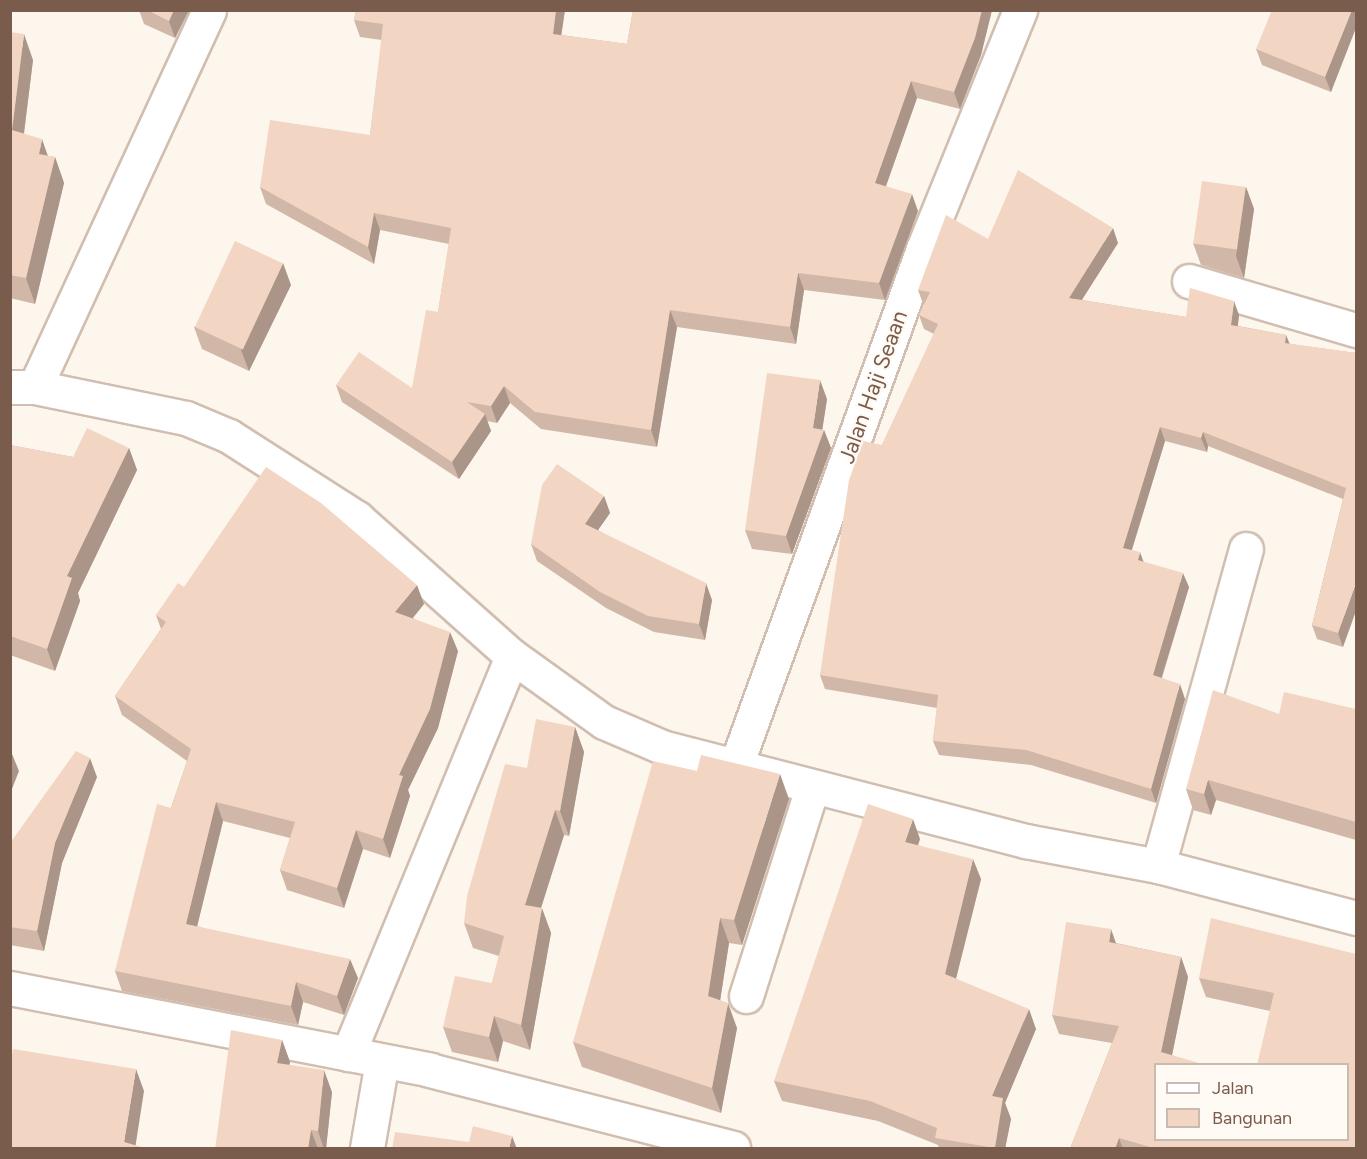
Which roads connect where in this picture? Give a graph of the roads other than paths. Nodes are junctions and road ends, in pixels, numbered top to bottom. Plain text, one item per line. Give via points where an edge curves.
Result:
1 (209, 10) edge
2 (1020, 10) edge
3 (1189, 281) dead end
4 (1356, 330) edge
5 (22, 387) edge
6 (1246, 549) dead end
7 (512, 656) junction
8 (735, 768) junction
9 (812, 788) junction
10 (1158, 866) junction
11 (1356, 918) edge
12 (10, 988) edge
13 (746, 996) dead end
14 (348, 1054) junction
15 (382, 1061) junction
16 (367, 1149) edge
17 (733, 1149) edge

1 - 5 street
2 - 8 street, Jalan Haji Seaan via 923,249
3 - 4 street
5 - 7 street via 186,418 229,436 357,518
6 - 10 street
7 - 8 street via 604,722
7 - 14 street
8 - 9 street
9 - 10 street via 1026,841
9 - 13 street
10 - 11 street
12 - 14 street
14 - 15 street
15 - 16 street
15 - 17 street

